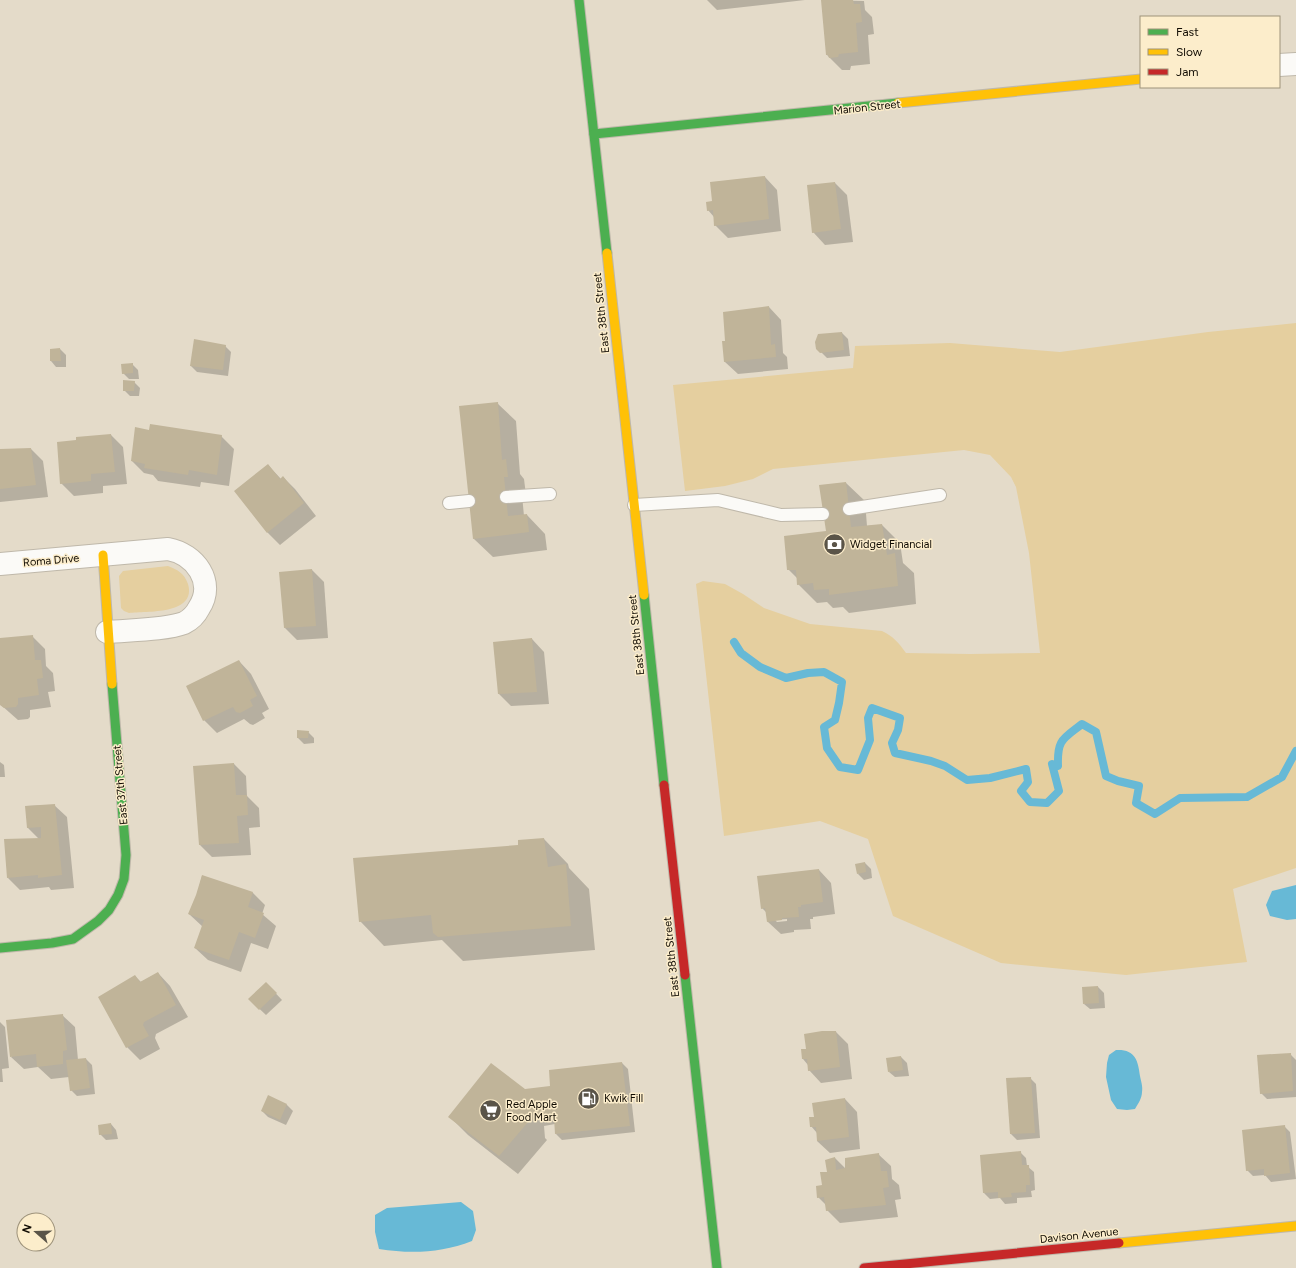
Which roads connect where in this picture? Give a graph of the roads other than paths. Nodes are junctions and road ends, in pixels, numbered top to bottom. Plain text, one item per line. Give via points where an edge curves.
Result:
1 (579, 0) edge
2 (1296, 64) edge
3 (1280, 65) edge
4 (1140, 79) edge
5 (594, 134) junction
6 (550, 494) dead end
7 (940, 495) dead end
8 (506, 497) dead end
9 (469, 501) dead end
10 (449, 503) dead end
11 (634, 505) junction
12 (849, 508) dead end
13 (823, 514) dead end
14 (103, 555) junction
15 (0, 564) edge
16 (107, 632) junction
17 (0, 948) edge
18 (1296, 1226) edge
19 (717, 1268) edge
20 (864, 1268) edge

1 - 5 street, East 38th Street
2 - 3 street
4 - 5 street, Marion Street
5 - 11 street, East 38th Street
6 - 8 lane
7 - 12 lane
9 - 10 lane
11 - 13 lane via 718,500 781,515
11 - 19 street, East 38th Street
14 - 15 street, Roma Drive
14 - 16 street, East 37th Street
14 - 16 street via 177,551 194,562 205,580 203,602 195,614 184,622 165,627
16 - 17 street, East 37th Street via 126,855 124,879 109,910 73,939
18 - 20 street, Davison Avenue

